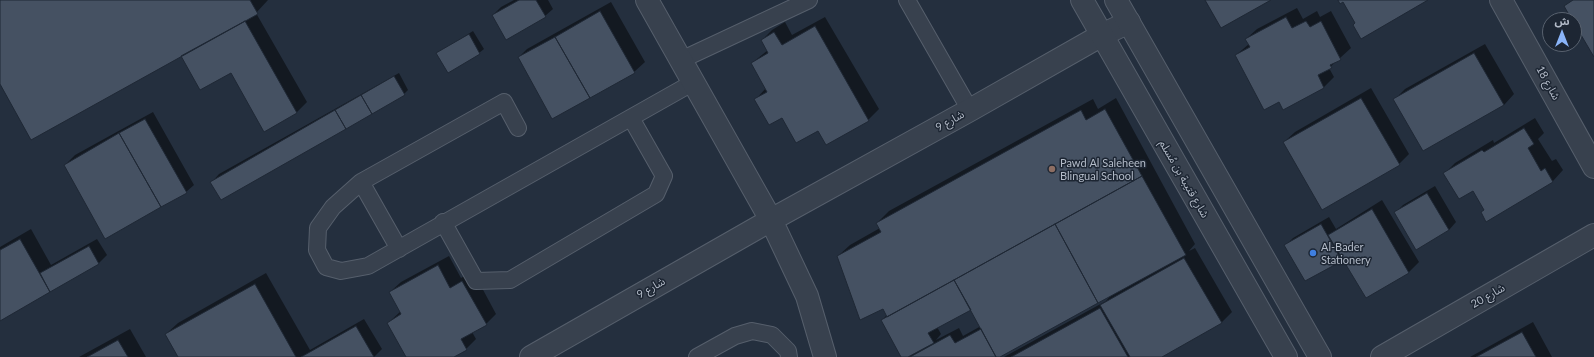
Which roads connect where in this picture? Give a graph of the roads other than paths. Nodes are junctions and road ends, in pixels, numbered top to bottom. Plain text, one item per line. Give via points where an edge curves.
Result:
1 (647, 0) edge
2 (809, 0) edge
3 (907, 0) edge
4 (1082, 0) edge
5 (1116, 0) edge
6 (1501, 0) edge
7 (1129, 22) junction
8 (1102, 35) junction
9 (682, 60) junction
10 (694, 82) junction
11 (970, 110) junction
12 (631, 118) junction
13 (518, 128) dead end
14 (1594, 166) edge
15 (361, 182) junction
16 (771, 220) junction
17 (443, 222) junction
18 (1594, 235) edge
19 (399, 249) junction
20 (531, 357) edge
21 (697, 357) edge
22 (789, 357) edge
23 (825, 357) edge
24 (1286, 357) edge
25 (1320, 357) edge
26 (1382, 357) edge

1 - 9 street
2 - 9 lane
3 - 11 lane
4 - 8 street, شارع قتيبة بن مُسلم
5 - 7 street
6 - 14 street, شارع 18
7 - 8 street, شارع 9
7 - 25 street
8 - 11 street, شارع 9
8 - 24 street, شارع قتيبة بن مُسلم
9 - 10 street
10 - 12 lane
10 - 16 street
11 - 16 street, شارع 9
12 - 17 lane
12 - 17 lane via 664,176 656,194 510,280 476,281
13 - 15 lane via 504,102
15 - 19 lane
15 - 19 lane via 333,207 318,228 317,250 326,267 342,271 368,266
16 - 20 street, شارع 9
16 - 23 street via 807,296
17 - 19 lane
18 - 26 street, شارع 20
21 - 22 lane via 735,336 752,331 772,335 788,351

